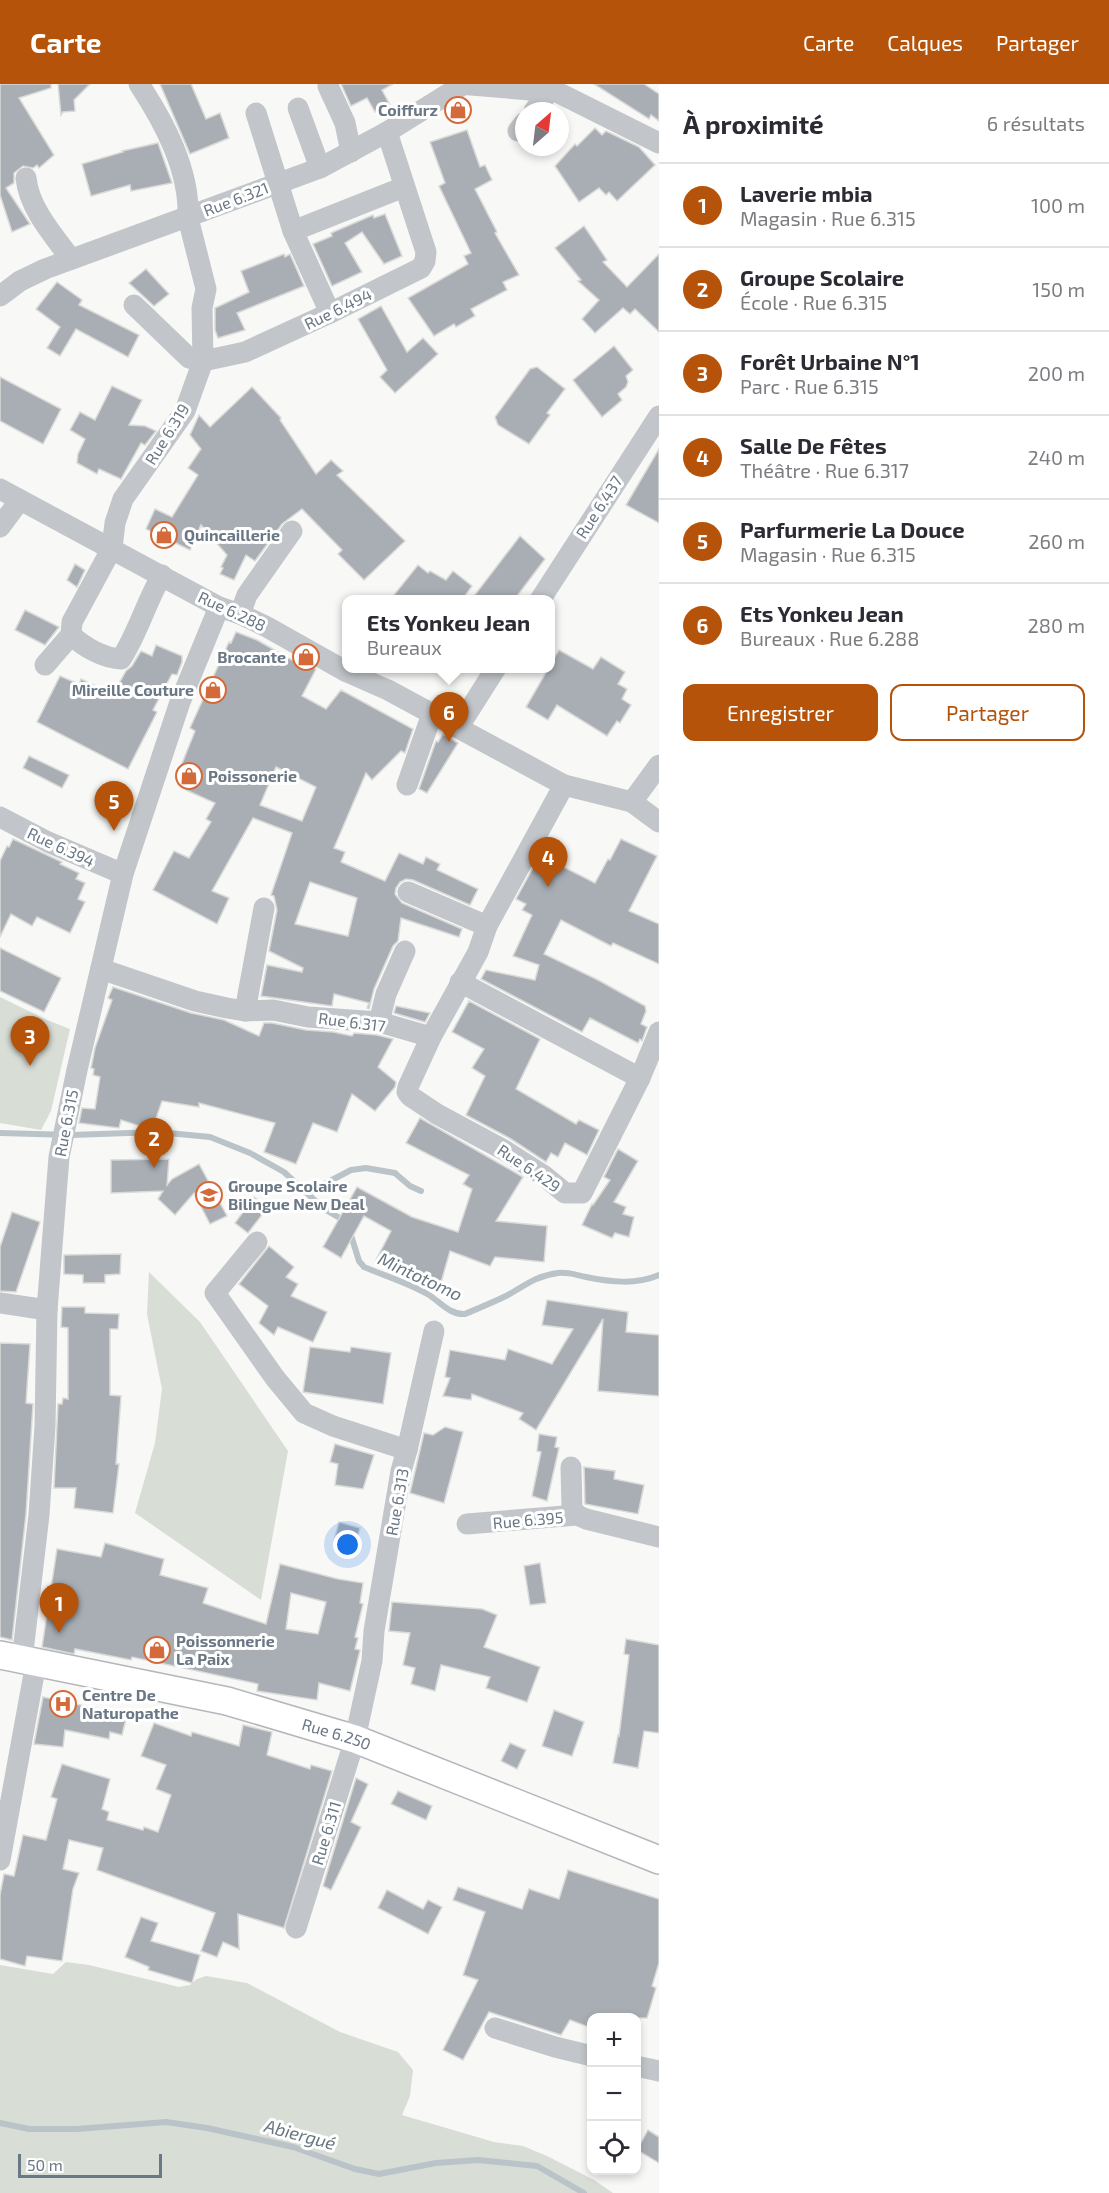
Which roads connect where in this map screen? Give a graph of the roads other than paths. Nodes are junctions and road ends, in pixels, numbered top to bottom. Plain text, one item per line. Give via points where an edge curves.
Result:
1 (139, 84) edge
2 (461, 85) edge
3 (328, 86) dead end
4 (551, 89) junction
5 (541, 102) edge
6 (298, 108) dead end
7 (256, 113) dead end
8 (387, 132) junction
9 (659, 143) edge
10 (351, 152) junction
11 (320, 168) junction
12 (26, 178) dead end
13 (277, 183) junction
14 (404, 187) junction
15 (188, 218) junction
16 (293, 231) junction
17 (71, 259) junction
18 (0, 296) edge
19 (134, 305) dead end
20 (330, 314) junction
21 (203, 361) junction
22 (659, 416) edge
23 (653, 437) edge
24 (0, 489) edge
25 (20, 500) junction
26 (0, 527) edge
27 (292, 531) dead end
28 (112, 548) junction
29 (162, 575) junction
30 (543, 595) edge
31 (219, 607) junction
32 (240, 614) junction
33 (71, 635) junction
34 (45, 665) dead end
35 (342, 666) edge
36 (355, 673) edge
37 (493, 673) edge
38 (432, 714) junction
39 (458, 728) junction
40 (659, 765) edge
41 (406, 785) dead end
42 (564, 785) junction
43 (632, 802) junction
44 (0, 817) edge
45 (659, 822) edge
46 (123, 874) junction
47 (408, 892) dead end
48 (264, 908) dead end
49 (487, 926) junction
50 (405, 951) dead end
51 (101, 969) junction
52 (460, 982) junction
53 (244, 1011) junction
54 (379, 1022) junction
55 (659, 1032) edge
56 (431, 1037) junction
57 (648, 1071) edge
58 (257, 1242) dead end
59 (0, 1303) edge
60 (46, 1310) junction
61 (434, 1331) dead end
62 (407, 1450) junction
63 (571, 1467) dead end
64 (578, 1515) junction
65 (466, 1524) dead end
66 (659, 1536) edge
67 (19, 1659) edge
68 (355, 1739) junction
69 (0, 1860) edge
70 (659, 1860) edge
71 (296, 1928) dead end
72 (495, 2028) dead end
73 (587, 2055) edge
74 (641, 2067) edge
75 (659, 2071) edge

1 - 15 street, Rue 6.319 via 162,119 183,176
2 - 4 street
2 - 8 street, Rue 6.321
3 - 10 street via 345,123
4 - 5 street
4 - 9 street
6 - 11 street
7 - 13 street
8 - 10 street, Rue 6.321
8 - 14 street, Rue 6.494
10 - 11 street, Rue 6.321
11 - 13 street, Rue 6.321
12 - 17 street via 27,193
13 - 15 street, Rue 6.321
13 - 16 street
14 - 16 street
14 - 20 street, Rue 6.494 via 426,252 421,268
15 - 17 street, Rue 6.321
15 - 21 street, Rue 6.319 via 206,290 202,308
16 - 20 street
17 - 18 street, Rue 6.321 via 20,281
19 - 21 street via 189,358
20 - 21 street, Rue 6.494 via 245,352
21 - 28 street, Rue 6.319 via 185,411 123,499
22 - 23 street, Rue 6.437
23 - 30 street, Rue 6.437 via 612,486
24 - 25 street, Rue 6.288
25 - 26 street
25 - 28 street, Rue 6.288
27 - 32 street via 247,595
28 - 29 street, Rue 6.288
28 - 33 street, Rue 6.319 via 72,622
29 - 31 street, Rue 6.288
29 - 33 street via 121,659 111,659
31 - 32 street, Rue 6.288
31 - 46 street, Rue 6.315 via 180,702
32 - 35 street, Rue 6.288
33 - 34 street, Rue 6.319
36 - 38 street, Rue 6.288
37 - 39 street
38 - 39 street, Rue 6.288
38 - 41 street
39 - 42 street, Rue 6.288
40 - 43 street
42 - 43 street, Rue 6.288
42 - 49 street
43 - 45 street, Rue 6.288
44 - 46 street, Rue 6.394
46 - 51 street, Rue 6.315
47 - 49 street
48 - 53 street
49 - 52 street via 478,952
50 - 54 street via 386,994
51 - 53 street, Rue 6.317 via 195,1001
51 - 60 street, Rue 6.315 via 59,1157
52 - 56 street
52 - 57 street
53 - 54 street, Rue 6.317 via 273,1010 308,1017
54 - 56 street, Rue 6.317
55 - 57 street, Rue 6.429
56 - 57 street, Rue 6.429 via 408,1088 410,1096 543,1174 565,1193 582,1193
58 - 62 street, Rue 6.313 via 215,1293 275,1378 304,1413
59 - 60 street
60 - 67 street, Rue 6.315 via 42,1471
61 - 62 street
62 - 68 street, Rue 6.313
63 - 64 street via 572,1509
64 - 65 street, Rue 6.395
64 - 66 street, Rue 6.395
67 - 68 main road, Rue 6.250 via 227,1701
67 - 69 street, Rue 6.315
68 - 70 main road, Rue 6.250
68 - 71 street, Rue 6.311
72 - 73 street
74 - 75 street

